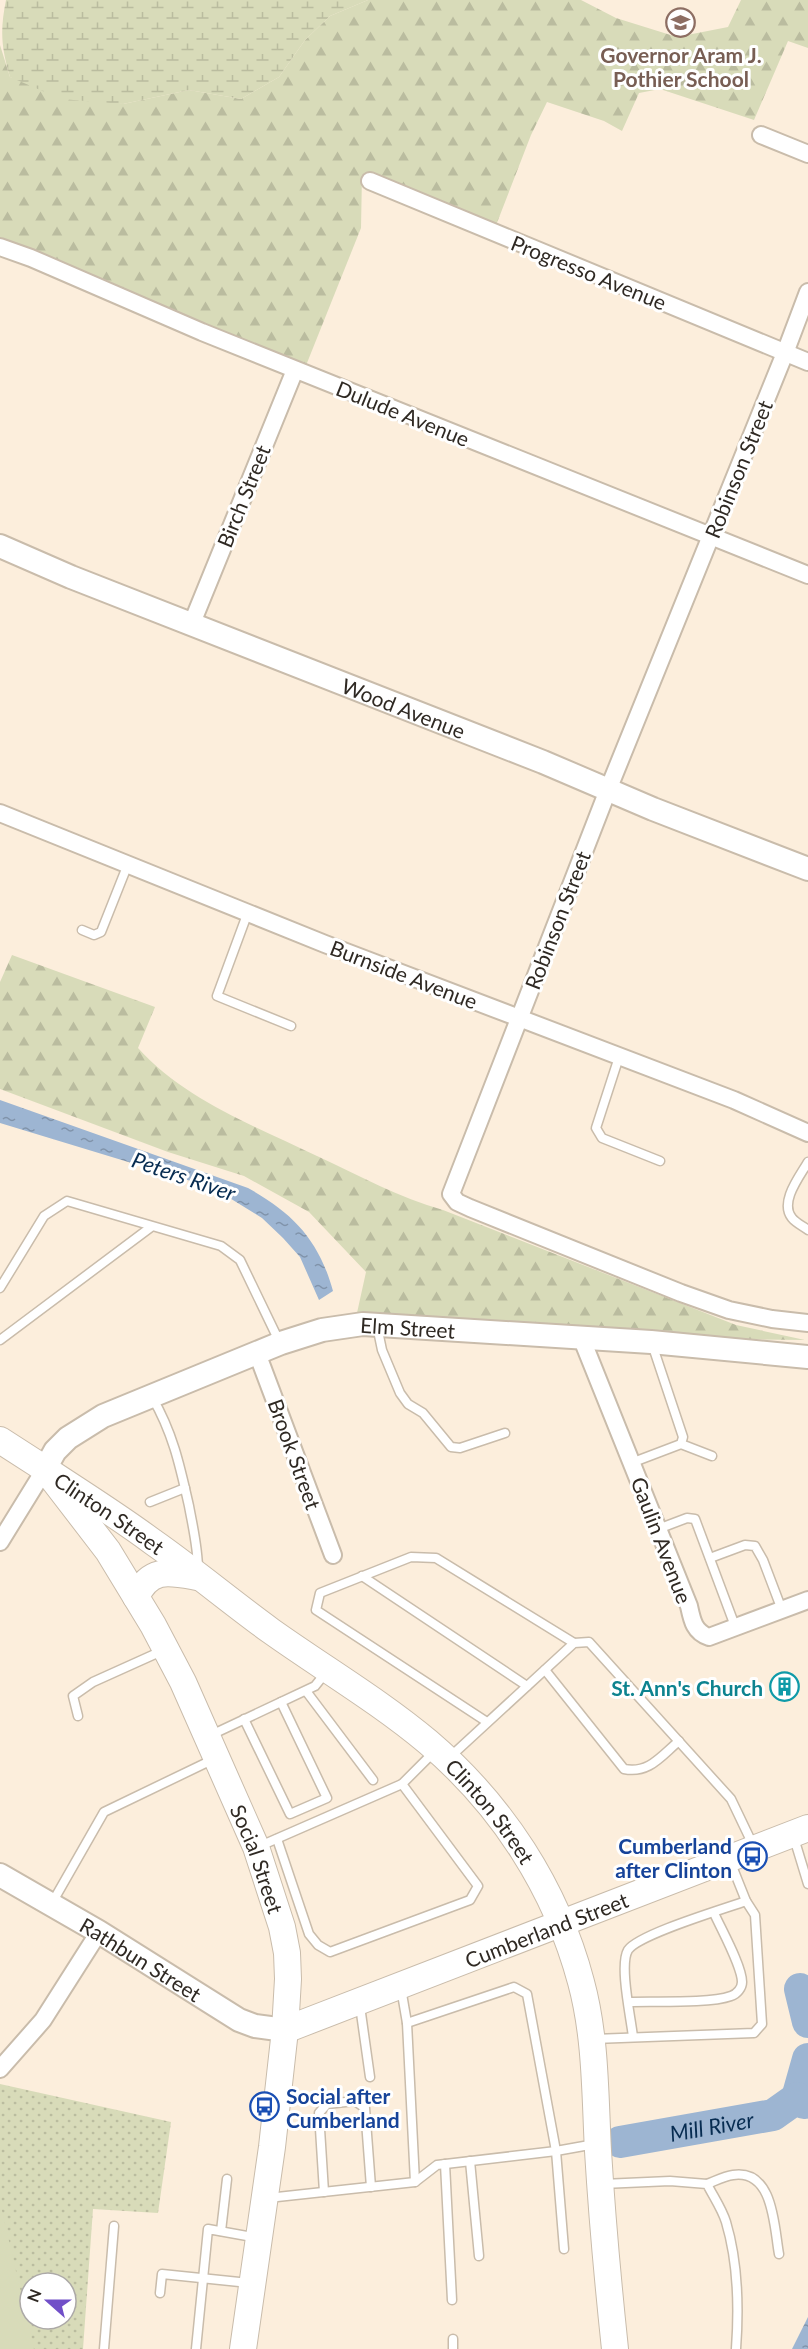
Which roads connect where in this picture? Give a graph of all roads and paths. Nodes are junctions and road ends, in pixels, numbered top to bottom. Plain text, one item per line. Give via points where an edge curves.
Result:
1 (761, 135) dead end
2 (808, 154) edge
3 (370, 182) dead end
4 (0, 247) edge
5 (808, 292) edge
6 (785, 353) junction
7 (808, 362) edge
8 (295, 370) junction
9 (710, 536) junction
10 (0, 546) edge
11 (808, 575) edge
12 (192, 623) junction
13 (608, 790) junction
14 (0, 813) edge
15 (128, 864) junction
16 (808, 869) edge
17 (249, 912) junction
18 (82, 930) dead end
19 (518, 1018) junction
20 (291, 1026) dead end
21 (619, 1057) junction
22 (808, 1133) edge
23 (660, 1161) dead end
24 (808, 1162) edge
25 (150, 1227) junction
26 (808, 1230) edge
27 (0, 1288) edge
28 (808, 1323) edge
29 (376, 1325) junction
30 (581, 1337) junction
31 (0, 1340) edge
32 (651, 1342) junction
33 (281, 1344) junction
34 (257, 1353) junction
35 (808, 1357) edge
36 (152, 1397) junction
37 (505, 1433) dead end
38 (0, 1440) edge
39 (681, 1444) junction
40 (712, 1456) dead end
41 (631, 1463) junction
42 (45, 1469) junction
43 (185, 1488) junction
44 (150, 1502) dead end
45 (658, 1529) junction
46 (0, 1542) edge
47 (333, 1555) dead end
48 (710, 1558) junction
49 (362, 1576) junction
50 (197, 1577) junction
51 (136, 1597) junction
52 (808, 1600) edge
53 (782, 1610) junction
54 (735, 1626) junction
55 (574, 1644) junction
56 (166, 1650) junction
57 (328, 1670) junction
58 (545, 1670) junction
59 (527, 1686) junction
60 (306, 1691) junction
61 (281, 1702) junction
62 (78, 1716) dead end
63 (244, 1719) junction
64 (487, 1722) junction
65 (678, 1741) junction
66 (212, 1747) junction
67 (442, 1754) junction
68 (373, 1780) dead end
69 (402, 1784) junction
70 (800, 1831) edge
71 (267, 1843) junction
72 (755, 1849) junction
73 (729, 1859) junction
74 (0, 1875) edge
75 (808, 1884) edge
76 (746, 1900) junction
77 (51, 1905) junction
78 (714, 1913) junction
79 (562, 1925) junction
80 (99, 1932) junction
81 (401, 1986) junction
82 (359, 2002) junction
83 (629, 2002) junction
84 (407, 2027) junction
85 (285, 2030) junction
86 (633, 2037) junction
87 (591, 2039) junction
88 (0, 2069) edge
89 (370, 2077) dead end
90 (598, 2144) junction
91 (556, 2151) junction
92 (470, 2161) junction
93 (445, 2164) junction
94 (227, 2179) dead end
95 (415, 2182) junction
96 (600, 2184) junction
97 (706, 2184) junction
98 (371, 2187) junction
99 (324, 2192) junction
100 (265, 2198) junction
101 (114, 2226) dead end
102 (220, 2231) junction
103 (259, 2238) junction
104 (564, 2249) dead end
105 (779, 2254) dead end
106 (480, 2256) dead end
107 (202, 2278) junction
108 (252, 2283) junction
109 (160, 2293) dead end
110 (452, 2300) dead end
111 (104, 2349) edge
112 (196, 2349) edge
113 (243, 2349) edge
114 (615, 2349) edge
115 (736, 2349) edge

1 - 2 street
3 - 6 street, Progresso Avenue
4 - 8 street, Dulude Avenue
5 - 6 street, Robinson Street
6 - 7 street, Progresso Avenue
6 - 9 street, Robinson Street
8 - 9 street, Dulude Avenue
8 - 12 street, Birch Street
9 - 11 street, Dulude Avenue
9 - 13 street, Robinson Street
10 - 12 street, Wood Avenue
12 - 13 street, Wood Avenue
13 - 16 street, Wood Avenue
13 - 19 street, Robinson Street
14 - 15 street, Burnside Avenue
15 - 17 street, Burnside Avenue
15 - 18 lane via 101,932 94,935
17 - 19 street, Burnside Avenue
17 - 20 lane via 217,996
19 - 21 street, Burnside Avenue
19 - 28 street, Robinson Street via 453,1184 451,1194 457,1202 729,1310
21 - 22 street, Burnside Avenue via 734,1100
21 - 23 lane via 596,1128 602,1138
24 - 26 lane via 790,1193 788,1207 792,1218
25 - 27 lane via 67,1201 44,1216
25 - 31 lane
25 - 33 lane via 221,1246 240,1260
29 - 30 street, Elm Street
29 - 33 street, Elm Street via 336,1326
29 - 37 lane via 400,1393 451,1447 460,1448
30 - 32 street, Elm Street
30 - 41 street, Gaulin Avenue
32 - 35 street, Elm Street
32 - 39 lane via 683,1437
33 - 34 street, Elm Street
34 - 36 street, Elm Street
34 - 47 street, Brook Street
36 - 42 street, Elm Street via 103,1416 68,1438
36 - 43 lane via 178,1453
38 - 42 main road, Social Street
39 - 40 lane
39 - 41 lane
41 - 45 street, Gaulin Avenue
42 - 46 street
42 - 50 main road, Clinton Street via 155,1543
42 - 51 main road, Social Street via 108,1551
43 - 44 lane
43 - 50 lane via 198,1551
45 - 48 lane via 687,1518 695,1519
45 - 54 street, Gaulin Avenue via 699,1633 709,1637
48 - 53 lane via 745,1545 755,1546
48 - 54 lane
49 - 55 lane via 411,1557 436,1558
49 - 59 lane
49 - 64 lane via 320,1593 316,1610
50 - 51 main road via 155,1575 141,1586
50 - 57 main road, Clinton Street
51 - 56 main road, Social Street
52 - 53 street, Gaulin Avenue
53 - 54 street, Gaulin Avenue
55 - 58 lane
55 - 65 lane via 589,1642
56 - 62 lane via 119,1669 73,1696
56 - 66 main road, Social Street
57 - 60 lane
57 - 67 main road, Clinton Street
58 - 59 lane
58 - 65 lane via 624,1769 645,1769
59 - 64 lane
60 - 61 lane
60 - 68 lane
61 - 63 lane
61 - 63 lane via 327,1798 290,1814
63 - 66 lane
64 - 67 lane
65 - 72 lane via 730,1799
66 - 71 main road, Social Street
66 - 77 lane via 104,1812
67 - 69 lane
67 - 79 main road, Clinton Street via 482,1793 508,1827 530,1860
69 - 71 lane
69 - 71 lane via 478,1886 470,1900 330,1952 309,1934
70 - 72 main road, Cumberland Street
70 - 75 lane
71 - 85 main road, Social Street via 287,1953
72 - 73 main road, Cumberland Street
73 - 76 lane
73 - 79 main road, Cumberland Street
74 - 77 street, Rathbun Street
76 - 78 lane
76 - 86 lane via 755,1916 762,2024 758,2029 754,2033
77 - 80 street, Rathbun Street
78 - 83 lane via 643,1938 628,1950 625,1966
78 - 83 lane via 739,1969 740,1990 717,1999
79 - 81 main road, Cumberland Street
79 - 87 main road, Clinton Street via 582,1986
80 - 85 street, Rathbun Street via 239,2020
80 - 88 street via 43,2020
81 - 82 main road, Cumberland Street
81 - 84 lane
82 - 85 main road, Cumberland Street
82 - 89 lane
83 - 86 lane
84 - 91 lane via 514,1987 527,1994
84 - 95 lane
85 - 100 main road, Social Street
86 - 87 lane
87 - 90 main road, Clinton Street
90 - 91 lane
90 - 96 main road, Clinton Street
91 - 92 lane
91 - 104 lane
92 - 93 lane
92 - 106 lane
93 - 95 lane
93 - 110 lane
94 - 102 lane
95 - 98 lane
96 - 97 lane
96 - 114 main road, Clinton Street
97 - 105 lane via 734,2175 752,2176 765,2188
97 - 115 lane via 726,2221 733,2259
98 - 99 lane
98 - 99 lane via 365,2108 355,2101 327,2104 319,2113
99 - 100 lane
100 - 103 main road, Social Street
101 - 111 lane
102 - 103 lane
102 - 107 lane via 208,2229
103 - 108 main road, Social Street
107 - 108 lane
107 - 109 lane via 162,2274
107 - 112 lane
108 - 113 main road, Social Street

